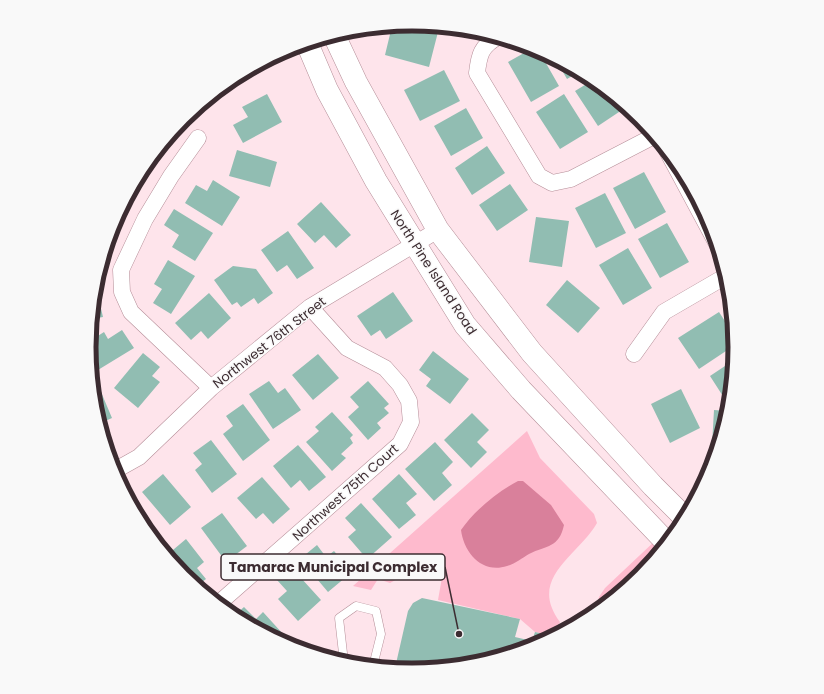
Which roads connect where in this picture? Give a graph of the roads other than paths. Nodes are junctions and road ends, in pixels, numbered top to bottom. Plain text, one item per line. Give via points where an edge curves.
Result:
1 (337, 40) edge
2 (491, 41) edge
3 (309, 48) edge
4 (198, 138) dead end
5 (649, 138) edge
6 (438, 230) junction
7 (416, 244) junction
8 (721, 279) edge
9 (310, 307) junction
10 (634, 354) dead end
11 (211, 388) junction
12 (120, 468) edge
13 (681, 514) edge
14 (663, 539) edge
15 (223, 600) edge
16 (343, 655) edge
17 (374, 660) edge

1 - 6 main road, North Pine Island Road via 356,82
2 - 5 street via 478,56 477,73 539,176 552,183 571,179
3 - 7 main road, North Pine Island Road via 327,90 376,182
4 - 11 street via 145,219 121,270 122,292 131,312
6 - 7 street, Northwest 76th Street
6 - 13 main road, North Pine Island Road via 532,353
7 - 9 street, Northwest 76th Street
7 - 14 main road, North Pine Island Road via 465,325 521,390
8 - 10 street via 664,312
9 - 11 street, Northwest 76th Street
9 - 15 street, Northwest 75th Court via 347,348 384,368 400,385 409,400 411,422 400,444
11 - 12 street, Northwest 76th Street via 139,457
16 - 17 lane via 339,618 356,606 376,611 381,634

